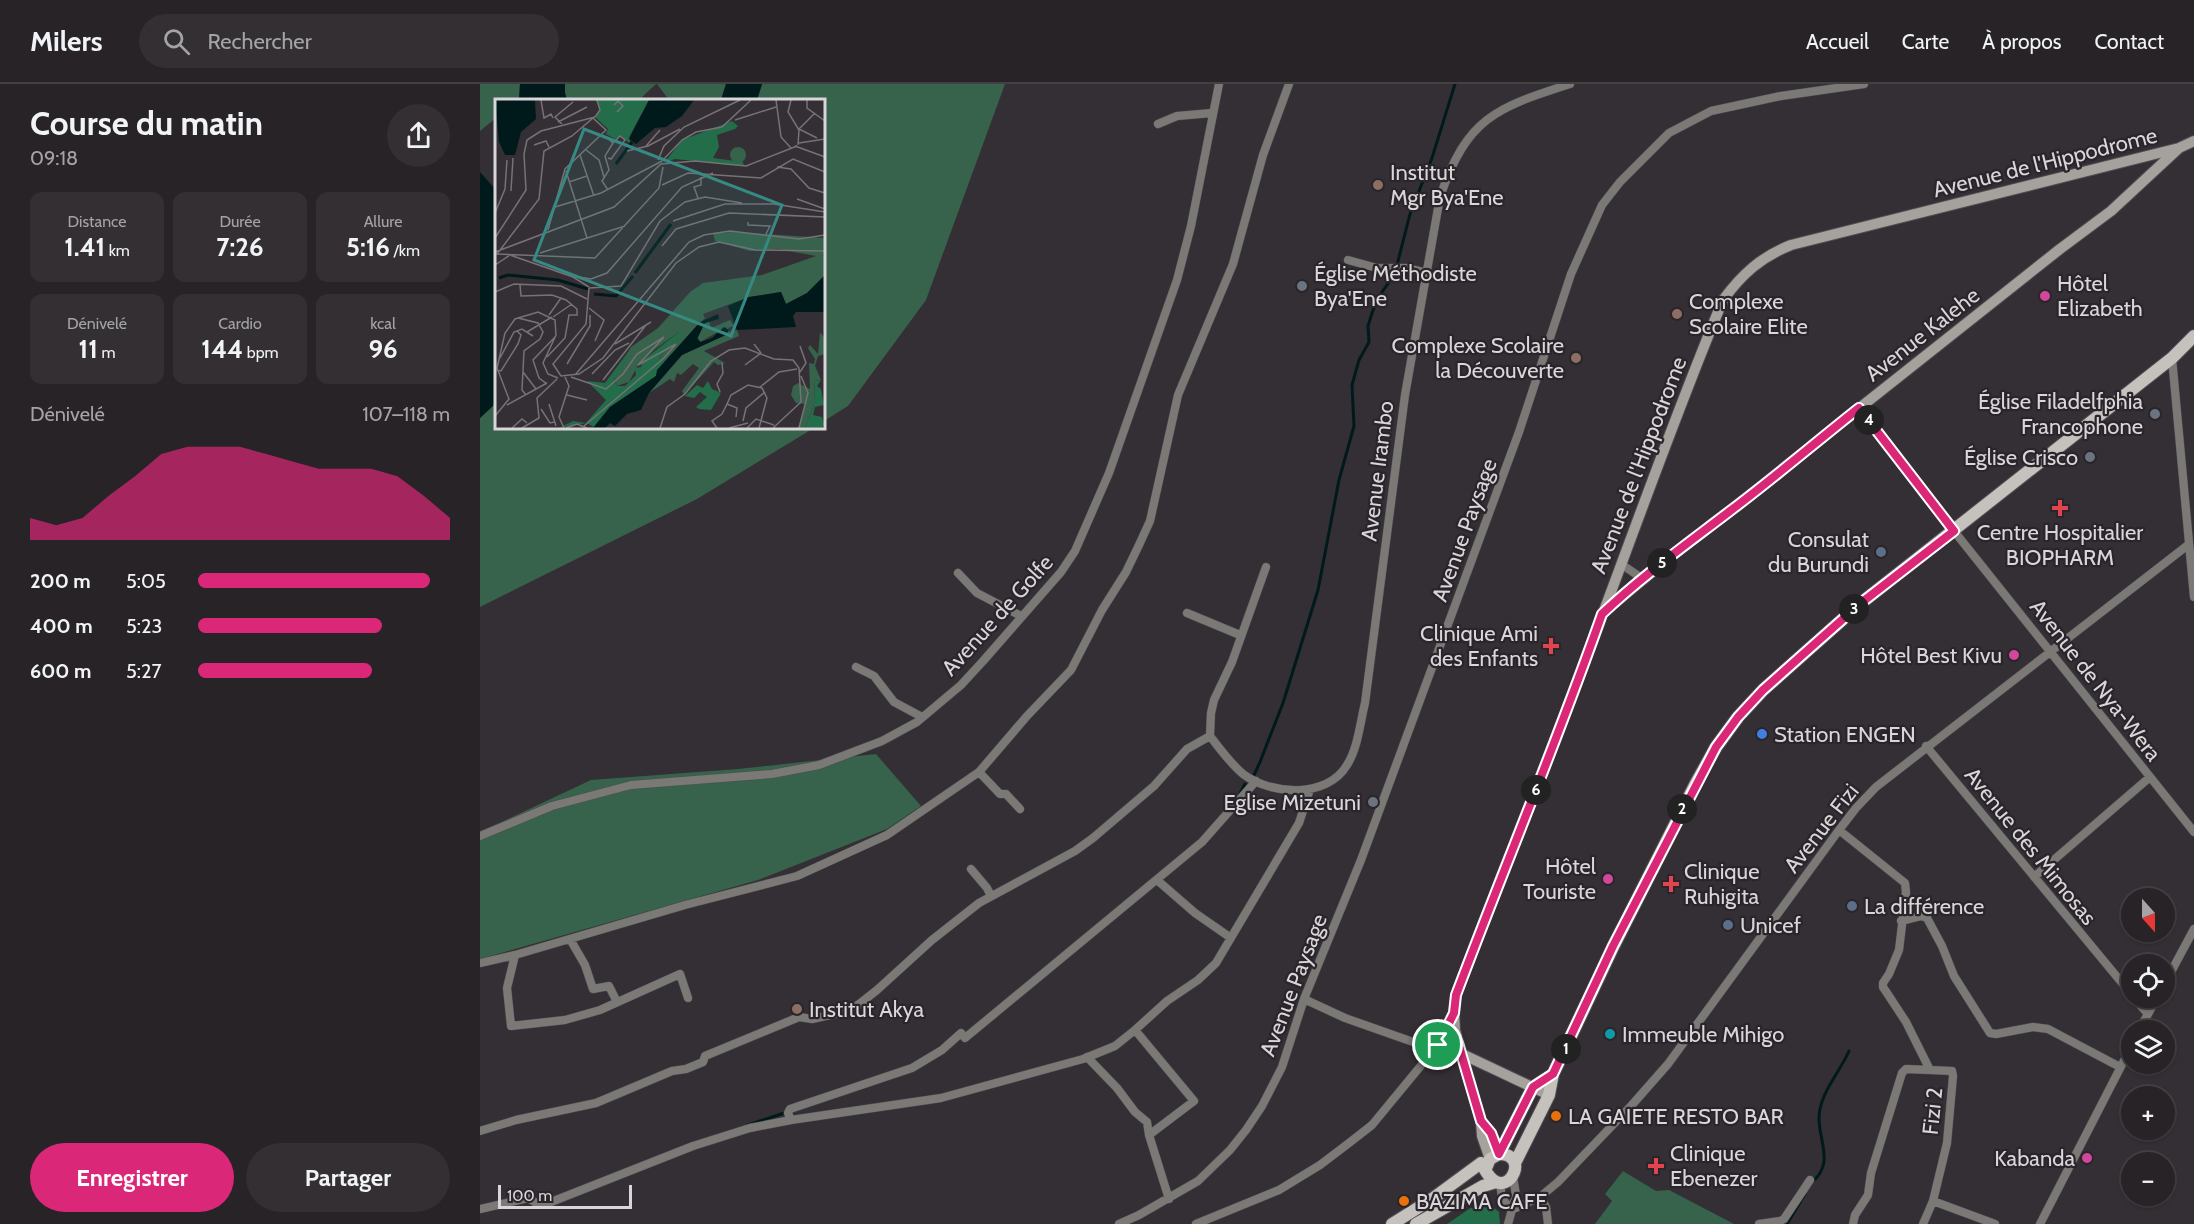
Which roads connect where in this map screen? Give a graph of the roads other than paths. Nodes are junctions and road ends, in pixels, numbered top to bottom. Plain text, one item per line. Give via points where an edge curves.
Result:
1 (1219, 84) edge
2 (1289, 84) edge
3 (1570, 84) edge
4 (1864, 84) edge
5 (1212, 113) junction
6 (1158, 124) dead end
7 (2194, 141) edge
8 (2179, 148) junction
9 (1348, 260) dead end
10 (1427, 273) junction
11 (2194, 336) edge
12 (2172, 358) junction
13 (1859, 408) junction
14 (1954, 531) junction
15 (2188, 545) junction
16 (1621, 564) junction
17 (1266, 567) dead end
18 (958, 573) dead end
19 (1643, 579) junction
20 (2194, 597) edge
21 (1187, 613) dead end
22 (1602, 614) junction
23 (1021, 616) junction
24 (1240, 635) junction
25 (2051, 651) junction
26 (856, 667) dead end
27 (922, 717) junction
28 (1210, 736) junction
29 (1926, 746) junction
30 (979, 772) junction
31 (2150, 777) junction
32 (1256, 781) junction
33 (1310, 789) junction
34 (1020, 809) dead end
35 (1839, 830) junction
36 (2194, 832) edge
37 (480, 836) edge
38 (971, 869) dead end
39 (2034, 877) junction
40 (1156, 880) junction
41 (991, 896) junction
42 (1901, 921) junction
43 (2194, 929) edge
44 (1231, 938) junction
45 (570, 939) junction
46 (515, 956) junction
47 (480, 963) edge
48 (2175, 964) edge
49 (2121, 982) edge
50 (688, 998) dead end
51 (1304, 999) junction
52 (617, 1002) junction
53 (2143, 1008) edge
54 (2151, 1008) edge
55 (1454, 1013) junction
56 (2148, 1014) junction
57 (2145, 1020) edge
58 (1135, 1030) junction
59 (1436, 1047) junction
60 (1460, 1048) junction
61 (1087, 1057) junction
62 (2120, 1067) joint
63 (1930, 1070) junction
64 (1553, 1074) junction
65 (1533, 1087) junction
66 (1548, 1095) junction
67 (791, 1120) junction
68 (480, 1131) edge
69 (1149, 1135) junction
70 (1490, 1159) junction
71 (1515, 1163) junction
72 (1513, 1177) junction
73 (1810, 1180) dead end
74 (1498, 1183) junction
75 (1540, 1197) junction
76 (1169, 1199) junction
77 (1933, 1201) junction
78 (480, 1209) edge
79 (1511, 1210) junction
80 (1398, 1222) edge
81 (1119, 1224) edge
82 (1196, 1224) edge
83 (1416, 1224) edge
84 (1508, 1224) edge
85 (1548, 1224) edge
86 (1759, 1224) edge
87 (1853, 1224) edge
88 (1923, 1224) edge
89 (1995, 1224) edge
90 (2040, 1224) edge

1 - 5 street, Avenue de Golfe
2 - 30 street via 1263,155 1233,264 1178,395 1150,521 1071,670
3 - 10 street, Avenue Irambo via 1501,110 1482,123 1462,146 1440,197
4 - 51 street, Avenue Paysage via 1711,111 1669,133 1602,205 1571,274 1519,432 1421,701
5 - 6 street via 1177,116
5 - 23 street, Avenue de Golfe via 1177,280 1106,481 1075,552
7 - 8 street, Avenue de l'Hippodrome
8 - 13 street, Avenue Kalehe via 2111,211
8 - 16 street, Avenue de l'Hippodrome via 1791,244 1764,258 1748,270 1723,300
9 - 10 street via 1377,268
10 - 33 street, Avenue Irambo via 1405,395 1354,752 1338,777
11 - 12 main road
12 - 14 main road
12 - 15 street
13 - 14 street, Avenue de Nya-Wera
13 - 19 street, Avenue Kalehe
14 - 25 street, Avenue de Nya-Wera
14 - 64 main road via 1861,603 1738,717 1716,747 1613,946
15 - 20 street
15 - 25 street, Avenue Fizi
16 - 19 street
16 - 22 street, Avenue de l'Hippodrome
17 - 24 street
18 - 23 street via 977,593
19 - 22 street, Avenue Kalehe
21 - 24 street
22 - 55 street, Avenue de l'Hippodrome via 1456,995
23 - 27 street, Avenue de Golfe via 961,685
24 - 28 street via 1214,700
25 - 29 street, Avenue Fizi
25 - 31 street, Avenue de Nya-Wera
26 - 27 street via 874,676 894,702
27 - 37 street, Avenue de Golfe via 882,741 819,765 772,774 631,785 552,806
28 - 32 street, Avenue Irambo via 1231,764
28 - 41 street via 1187,749 1154,786 1093,838
29 - 35 street, Avenue Fizi via 1876,787
29 - 39 street, Avenue des Mimosas
30 - 34 street
30 - 45 street via 887,835 797,876
31 - 36 street, Avenue de Nya-Wera
31 - 39 street
32 - 33 street, Avenue Irambo via 1289,789
32 - 40 street via 1202,842
33 - 44 street via 1299,823
35 - 42 street, Fizi 2 via 1905,883
35 - 75 street, Avenue Fizi via 1668,1064
38 - 41 street
39 - 49 street, Avenue des Mimosas
40 - 44 street
40 - 67 street via 965,1038 962,1034 912,1068 790,1109
41 - 68 street via 932,940 858,1005 812,1019 799,1017 705,1056 703,1062 596,1102
42 - 62 street via 1927,918 1954,976 1990,1033 2048,1029
42 - 63 street, Fizi 2 via 1897,958 1883,987
43 - 48 street
44 - 58 street via 1216,963
45 - 46 street
45 - 52 street via 593,989 609,986
46 - 47 street
46 - 52 street via 507,988 511,1026 565,1020
50 - 52 street via 680,974
51 - 59 street via 1345,1018
51 - 76 street, Avenue Paysage via 1282,1067 1262,1106 1230,1150 1198,1181
53 - 56 street, Avenue des Mimosas
54 - 56 street
55 - 59 street
55 - 60 street, Avenue de l'Hippodrome
56 - 57 street
58 - 61 street via 1114,1046
58 - 69 street via 1194,1101
59 - 60 street
59 - 82 street via 1372,1125 1320,1165 1279,1190
60 - 65 street
60 - 70 street, Avenue de l'Hippodrome via 1481,1121 1491,1133
61 - 67 street via 941,1098
61 - 69 street via 1147,1122
62 - 90 street
63 - 77 street, Fizi 2 via 1952,1071 1953,1076 1947,1143
63 - 87 street via 1906,1069 1902,1073 1871,1173 1868,1196
64 - 65 main road
64 - 66 main road
65 - 66 street
65 - 70 main road
66 - 71 main road
67 - 78 street via 693,1146 546,1204 528,1198
69 - 76 street
70 - 71 main road via 1509,1156
70 - 74 main road via 1488,1175
70 - 80 main road
71 - 72 main road
72 - 74 main road
72 - 79 street via 1516,1195
73 - 86 street via 1784,1219
74 - 79 street
74 - 83 main road via 1482,1186
75 - 79 street, Avenue Fizi
75 - 85 street
76 - 81 street, Avenue Paysage
77 - 88 street
77 - 89 street
79 - 84 street

